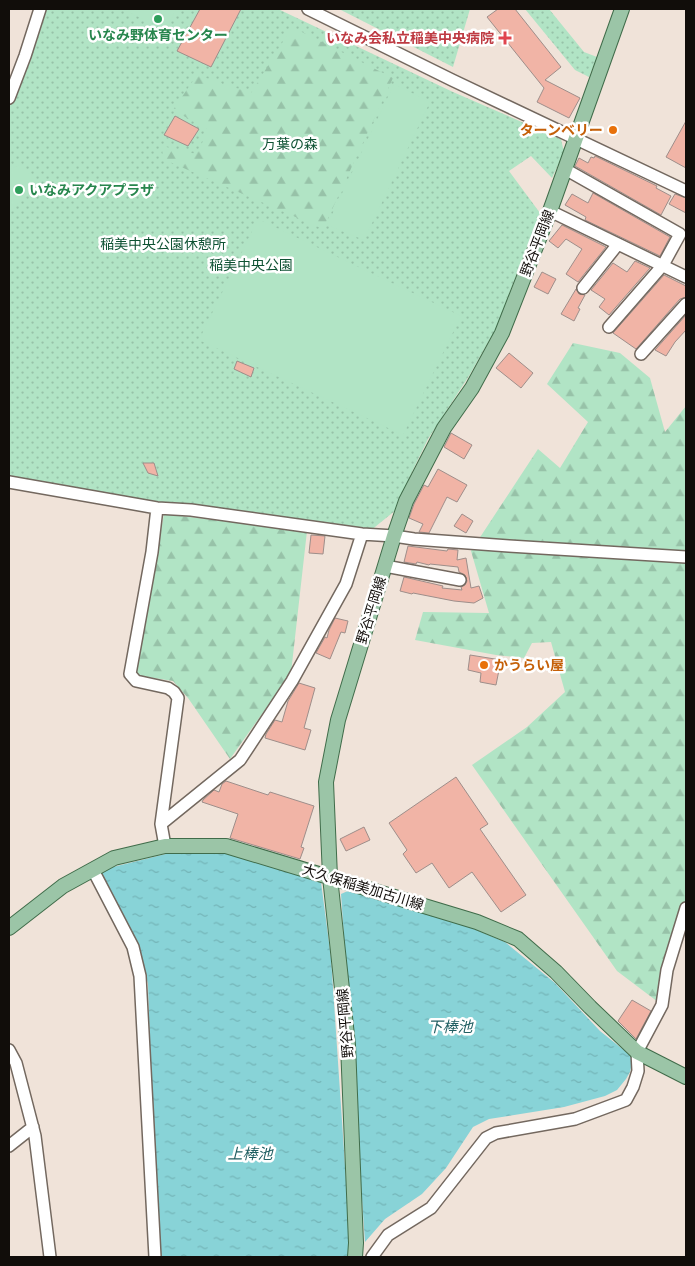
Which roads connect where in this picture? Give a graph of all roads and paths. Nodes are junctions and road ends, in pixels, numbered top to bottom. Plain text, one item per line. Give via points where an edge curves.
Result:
1 (40, 9) edge
2 (308, 9) edge
3 (622, 9) edge
4 (9, 98) edge
5 (576, 139) junction
6 (565, 169) junction
7 (686, 191) edge
8 (550, 211) junction
9 (618, 244) junction
10 (662, 265) junction
11 (686, 277) edge
12 (583, 288) dead end
13 (686, 304) edge
14 (609, 327) dead end
15 (641, 354) dead end
16 (9, 482) edge
17 (157, 508) junction
18 (362, 534) junction
19 (394, 536) junction
20 (686, 557) edge
21 (385, 566) junction
22 (460, 580) dead end
23 (161, 824) junction
24 (165, 846) junction
25 (93, 870) junction
26 (330, 877) junction
27 (686, 908) edge
28 (9, 928) edge
29 (9, 1050) edge
30 (637, 1052) junction
31 (686, 1077) edge
32 (33, 1127) junction
33 (9, 1146) edge
34 (50, 1257) edge
35 (155, 1257) edge
36 (355, 1257) edge
37 (372, 1257) edge

1 - 4 street
2 - 5 street
3 - 5 main road, 野谷平岡線
5 - 6 main road, 野谷平岡線
5 - 7 street
6 - 8 main road, 野谷平岡線
6 - 10 street via 680,234
8 - 9 street
8 - 19 main road, 野谷平岡線 via 502,333 472,388 444,428 406,501
9 - 10 street
9 - 12 street
10 - 11 street
10 - 14 street
13 - 15 street
16 - 17 street
17 - 18 street
17 - 23 street via 130,674 136,681 168,688 178,698
18 - 19 street
18 - 23 street via 346,584 292,681 240,760
19 - 20 street
19 - 21 main road, 野谷平岡線
21 - 22 street
21 - 26 main road, 野谷平岡線 via 338,720 326,782
23 - 24 street
24 - 25 main road, 大久保稲美加古川線 via 114,858
24 - 26 main road, 大久保稲美加古川線 via 226,846
25 - 28 main road, 大久保稲美加古川線 via 63,886
25 - 35 street via 134,948 140,976
26 - 30 main road, 大久保稲美加古川線 via 477,922 518,939
26 - 36 main road, 野谷平岡線 via 348,1045
27 - 30 street via 667,970 662,1005
29 - 32 street via 16,1063
30 - 31 main road, 大久保稲美加古川線
30 - 37 street via 638,1070 626,1100 575,1119 496,1133 486,1138 431,1208 388,1235
32 - 33 street
32 - 34 street

